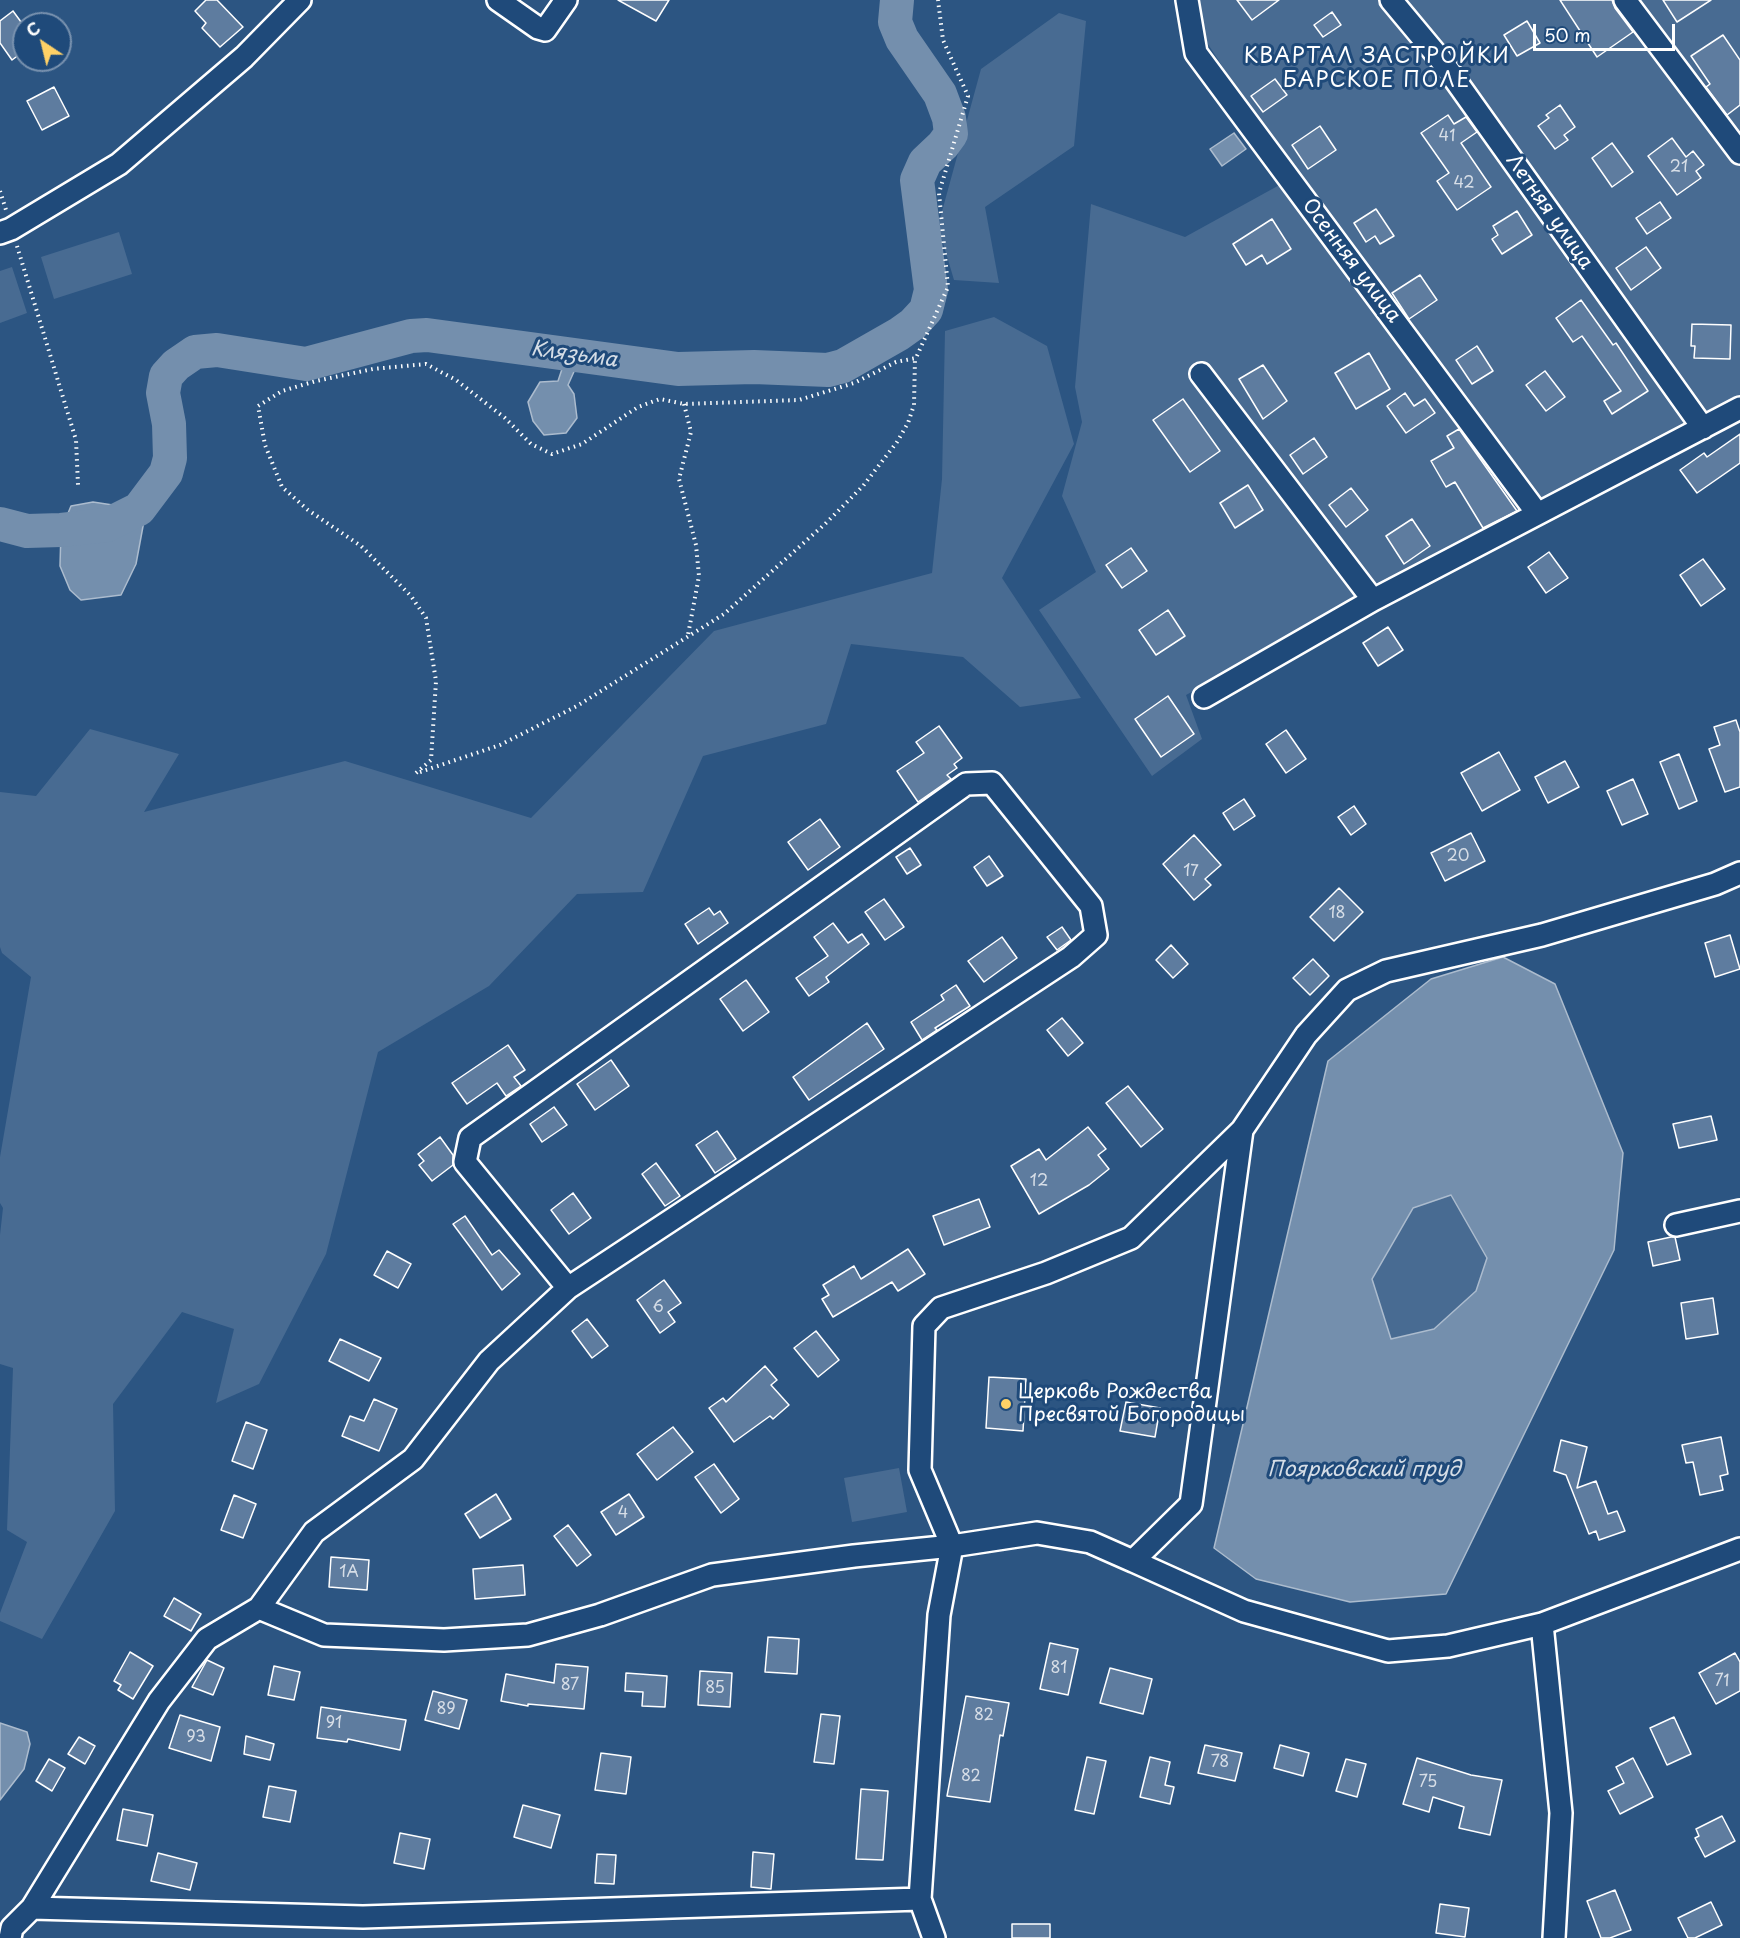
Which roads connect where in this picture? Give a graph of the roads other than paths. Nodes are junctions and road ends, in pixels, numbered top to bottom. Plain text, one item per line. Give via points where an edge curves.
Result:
1 (300, 0) edge
2 (498, 0) edge
3 (566, 0) edge
4 (1188, 0) edge
5 (1391, 0) edge
6 (1625, 0) edge
7 (1740, 153) edge
8 (6, 231) edge
9 (1201, 374) dead end
10 (1740, 408) edge
11 (1703, 428) junction
12 (1537, 513) junction
13 (1374, 600) junction
14 (1204, 697) dead end
15 (1740, 873) edge
16 (1242, 1130) junction
17 (1740, 1211) edge
18 (1676, 1225) dead end
19 (568, 1288) junction
20 (952, 1546) junction
21 (1740, 1549) edge
22 (1133, 1561) junction
23 (259, 1608) junction
24 (1542, 1624) junction
25 (920, 1899) junction
26 (32, 1908) junction
27 (7, 1929) edge
28 (934, 1938) edge
29 (1554, 1938) edge

1 - 8 street via 244,57 119,164
2 - 3 street via 545,30
4 - 12 street, Осенняя улица via 1196,54
5 - 11 street, Летняя улица via 1441,60
6 - 7 street
9 - 13 street
10 - 11 street
11 - 12 street
12 - 13 street
13 - 14 street
15 - 16 street via 1715,884 1542,935 1386,971 1347,990 1306,1035
16 - 20 street via 1131,1238 1046,1273 940,1308 924,1326 920,1470
16 - 22 street via 1191,1504
17 - 18 street
19 - 19 street via 1071,957 1096,935 1091,906 992,783 966,784 470,1138 465,1162
19 - 23 street via 489,1360 413,1458 314,1532
20 - 22 street via 1037,1533 1090,1542
20 - 23 street via 712,1575 600,1615 528,1635 444,1640 324,1635
20 - 25 street via 939,1615
21 - 24 street
22 - 24 street via 1244,1611 1388,1651 1448,1646
23 - 26 street via 207,1639 186,1665 159,1701
24 - 29 street via 1561,1813
25 - 26 street via 363,1917
25 - 28 street
26 - 27 street

